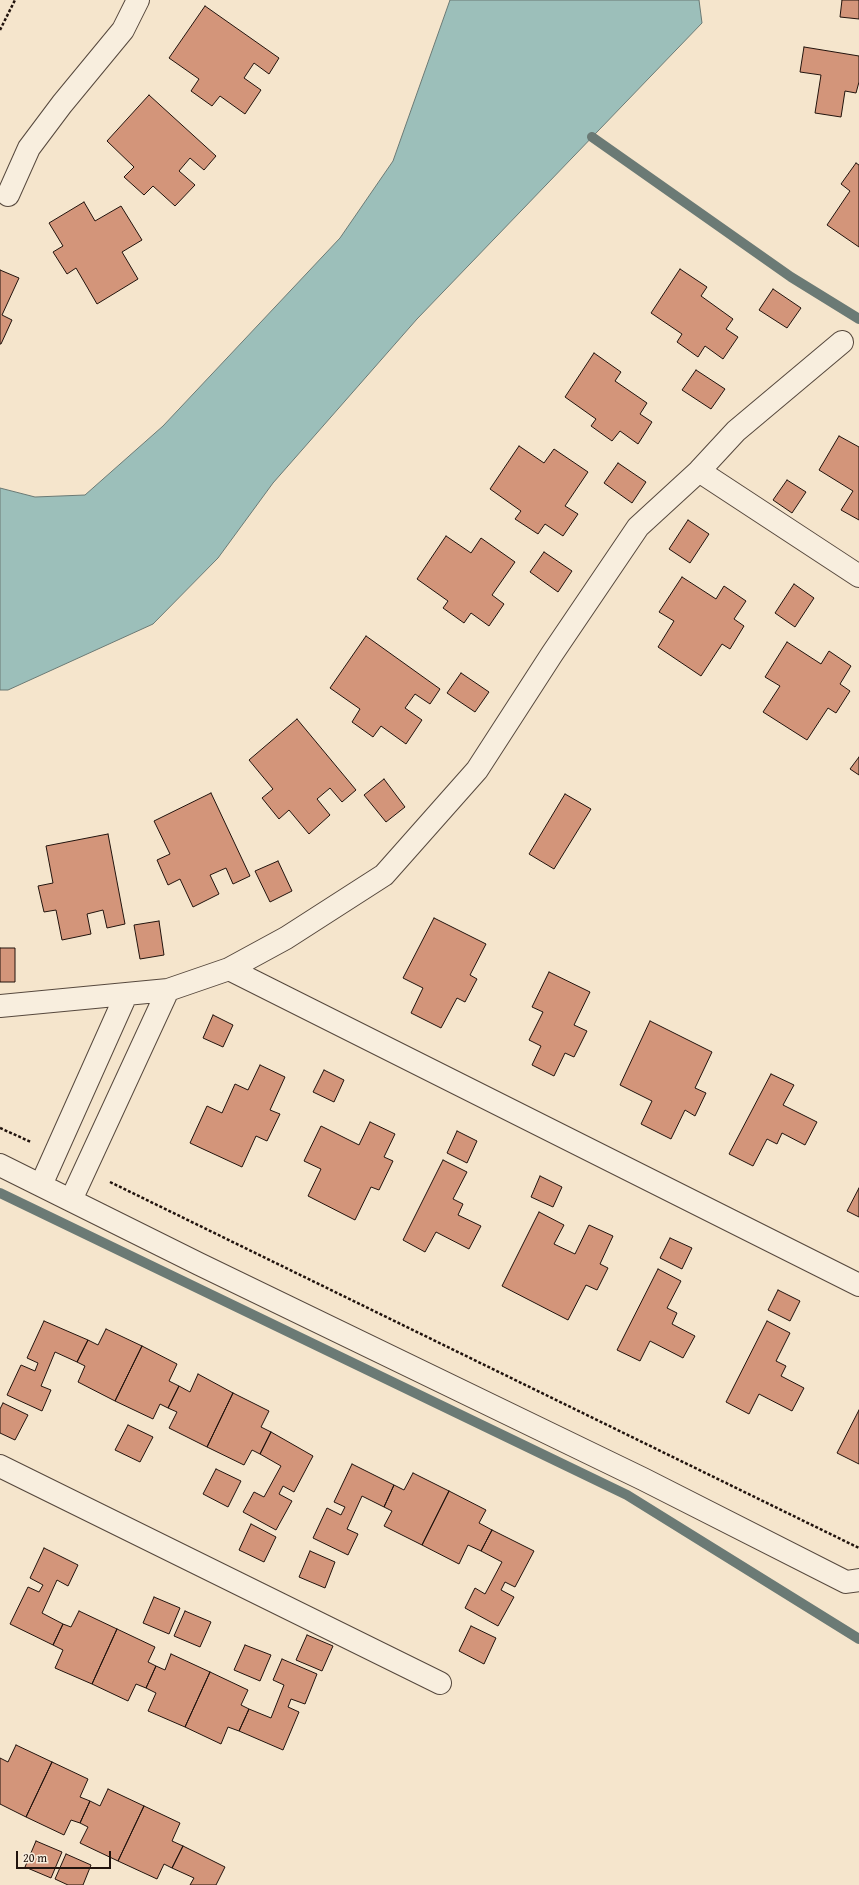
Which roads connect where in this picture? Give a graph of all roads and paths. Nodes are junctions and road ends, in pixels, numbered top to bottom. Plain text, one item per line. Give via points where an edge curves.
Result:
1 (15, 0) edge
2 (138, 0) edge
3 (0, 30) edge
4 (8, 195) dead end
5 (842, 342) dead end
6 (699, 471) junction
7 (859, 576) edge
8 (229, 969) junction
9 (168, 990) junction
10 (126, 995) junction
11 (0, 1006) edge
12 (0, 1128) edge
13 (55, 1154) junction
14 (0, 1165) edge
15 (85, 1169) junction
16 (41, 1185) junction
17 (71, 1200) junction
18 (859, 1285) edge
19 (0, 1466) edge
20 (859, 1548) edge
21 (859, 1580) edge
22 (440, 1683) dead end

1 - 3 path
2 - 4 street via 123,30 29,148
5 - 6 street via 736,431
6 - 7 street
6 - 8 street via 638,528 476,770 384,875 286,938
8 - 9 street
8 - 18 street
9 - 10 street
9 - 15 street
10 - 11 street
10 - 13 street
12 - 13 path
13 - 16 street
14 - 16 street
15 - 17 street
15 - 20 path
16 - 17 street
17 - 21 street via 636,1476 846,1582
19 - 22 street

